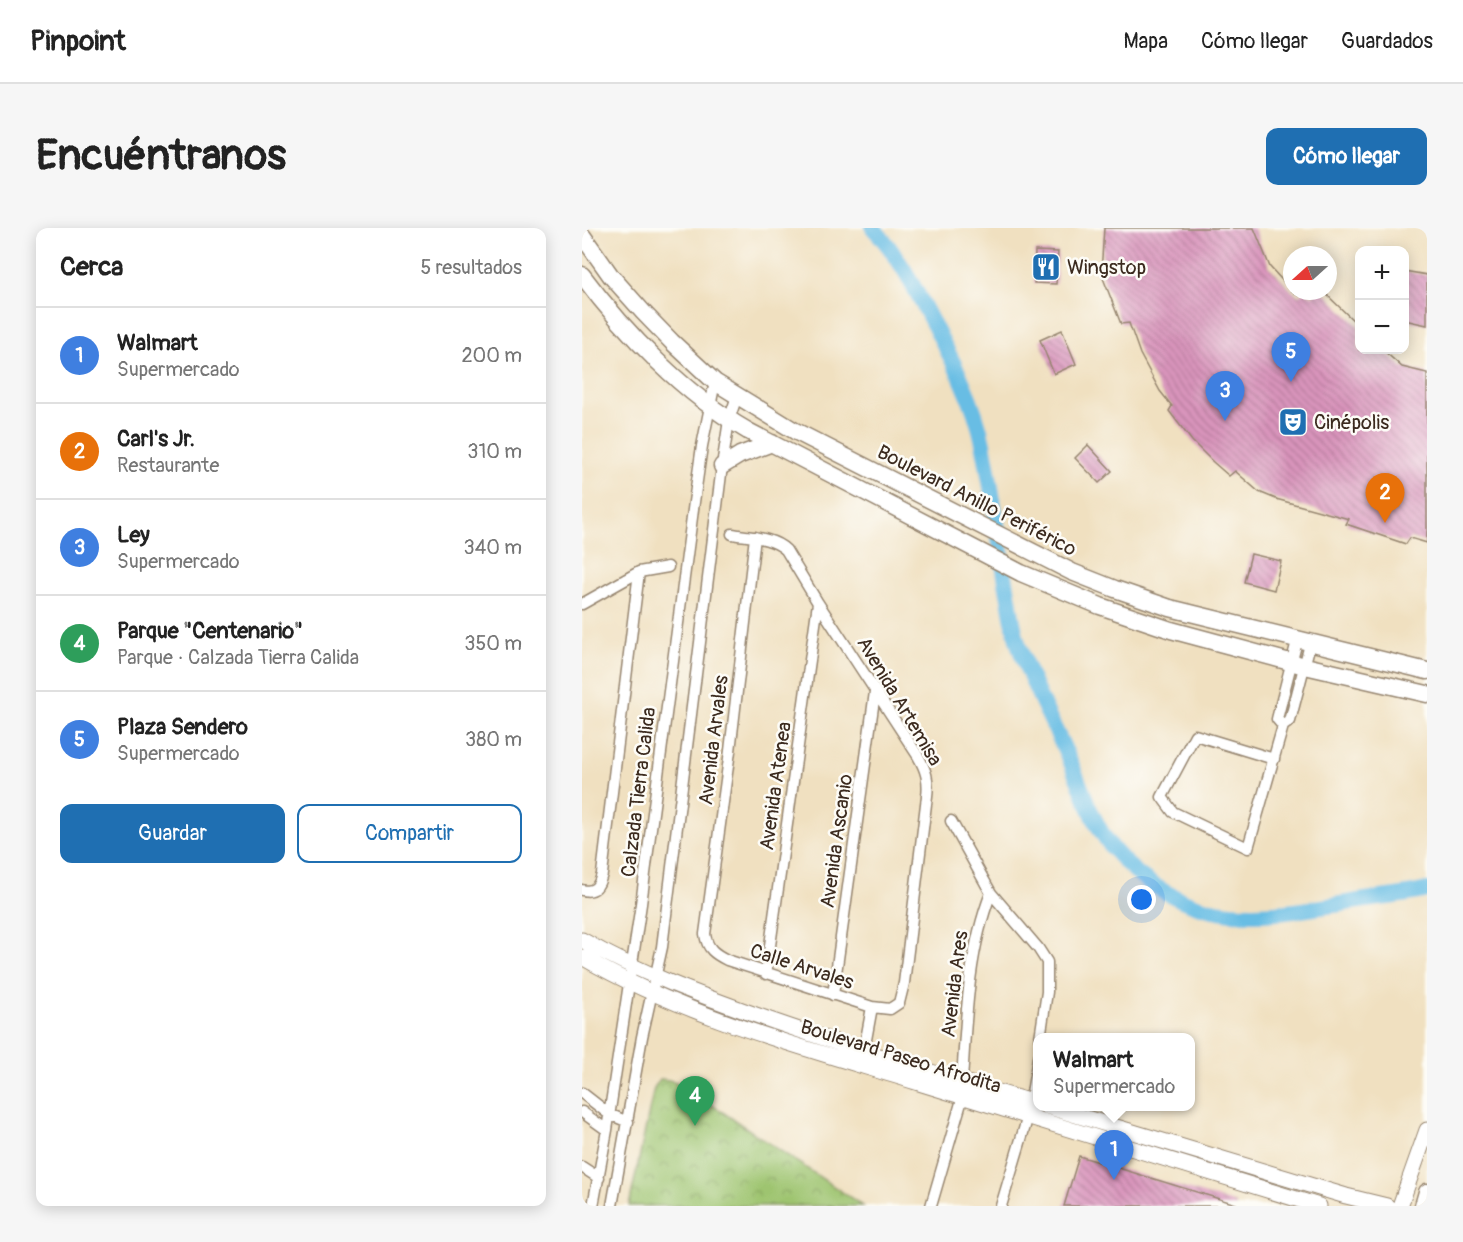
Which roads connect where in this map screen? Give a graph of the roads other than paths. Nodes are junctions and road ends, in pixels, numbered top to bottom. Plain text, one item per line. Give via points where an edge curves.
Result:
1 (582, 235) edge
2 (582, 275) edge
3 (715, 382) junction
4 (737, 396) junction
5 (710, 407) junction
6 (729, 420) junction
7 (772, 443) junction
8 (722, 466) junction
9 (732, 534) dead end
10 (755, 537) junction
11 (668, 567) dead end
12 (639, 572) junction
13 (818, 603) junction
14 (582, 604) edge
15 (1304, 642) junction
16 (1299, 664) junction
17 (1427, 671) edge
18 (1285, 690) junction
19 (875, 692) junction
20 (1298, 693) junction
21 (1427, 694) edge
22 (1283, 726) junction
23 (1274, 759) junction
24 (951, 821) dead end
25 (582, 890) edge
26 (991, 893) junction
27 (582, 940) edge
28 (708, 947) joint
29 (582, 957) edge
30 (631, 967) junction
31 (766, 974) junction
32 (656, 978) junction
33 (628, 983) junction
34 (652, 994) junction
35 (833, 995) junction
36 (872, 1007) junction
37 (890, 1010) joint
38 (1042, 1033) edge
39 (862, 1059) junction
40 (962, 1080) junction
41 (582, 1093) edge
42 (963, 1096) junction
43 (1033, 1106) edge
44 (1033, 1107) edge
45 (1035, 1111) edge
46 (1047, 1111) edge
47 (1050, 1111) edge
48 (582, 1112) edge
49 (609, 1114) junction
50 (628, 1122) junction
51 (607, 1130) junction
52 (1427, 1130) edge
53 (582, 1167) edge
54 (599, 1178) junction
55 (1427, 1192) edge
56 (593, 1206) edge
57 (612, 1206) edge
58 (932, 1206) edge
59 (1001, 1206) edge
60 (1319, 1206) edge
61 (1383, 1206) edge
62 (1400, 1206) edge
63 (1423, 1206) edge

1 - 3 main road, Boulevard Anillo Periférico via 642,312
2 - 5 main road via 644,347
3 - 4 main road, Boulevard Anillo Periférico
3 - 5 street, Calzada Tierra Calida
4 - 6 street
4 - 15 main road, Boulevard Anillo Periférico via 795,431 1072,572 1170,608
5 - 6 main road
5 - 30 street, Calzada Tierra Calida
6 - 7 main road
6 - 8 street
7 - 8 main road
7 - 16 main road via 1021,573 1133,618
8 - 32 street
9 - 10 street, Avenida Artemisa
10 - 13 street, Avenida Artemisa via 781,545
10 - 28 street, Avenida Arvales via 705,934
11 - 12 street
12 - 14 street
12 - 25 street via 602,874 597,888
13 - 19 street, Avenida Artemisa
13 - 31 street, Avenida Atenea
15 - 16 street
15 - 17 main road, Boulevard Anillo Periférico
16 - 18 street
16 - 20 street
16 - 21 main road
18 - 20 street
18 - 22 street via 1277,719
19 - 35 street, Avenida Ascanio
19 - 37 street, Avenida Artemisa via 918,756 928,782 901,997
20 - 22 street via 1290,721
22 - 23 street
23 - 23 street via 1248,848 1173,812 1162,797 1194,735
24 - 26 street
26 - 38 street via 1047,962
26 - 40 street, Avenida Ares via 978,930 972,967
27 - 30 street, Boulevard Paseo Afrodita
28 - 31 street, Calle Arvales via 727,960
29 - 33 street, Boulevard Paseo Afrodita
30 - 32 street, Boulevard Paseo Afrodita
30 - 33 street, Calzada Tierra Calida
31 - 35 street, Calle Arvales
32 - 34 street
32 - 39 street, Boulevard Paseo Afrodita
33 - 34 street, Boulevard Paseo Afrodita
33 - 49 street, Calzada Tierra Calida
34 - 39 street, Boulevard Paseo Afrodita via 756,1033
34 - 50 street
35 - 36 street, Calle Arvales
36 - 37 street, Calle Arvales
36 - 39 street
39 - 40 street, Boulevard Paseo Afrodita
39 - 42 street, Boulevard Paseo Afrodita
40 - 43 street, Boulevard Paseo Afrodita
41 - 49 street
42 - 44 street, Boulevard Paseo Afrodita
42 - 58 street
45 - 59 street
46 - 60 street, Boulevard Paseo Afrodita
47 - 61 street, Boulevard Paseo Afrodita
48 - 51 street
49 - 50 street
49 - 51 street, Calzada Tierra Calida
50 - 57 street
51 - 54 street, Calzada Tierra Calida
52 - 62 street
53 - 54 street
54 - 56 street, Calzada Tierra Calida
55 - 63 main road

